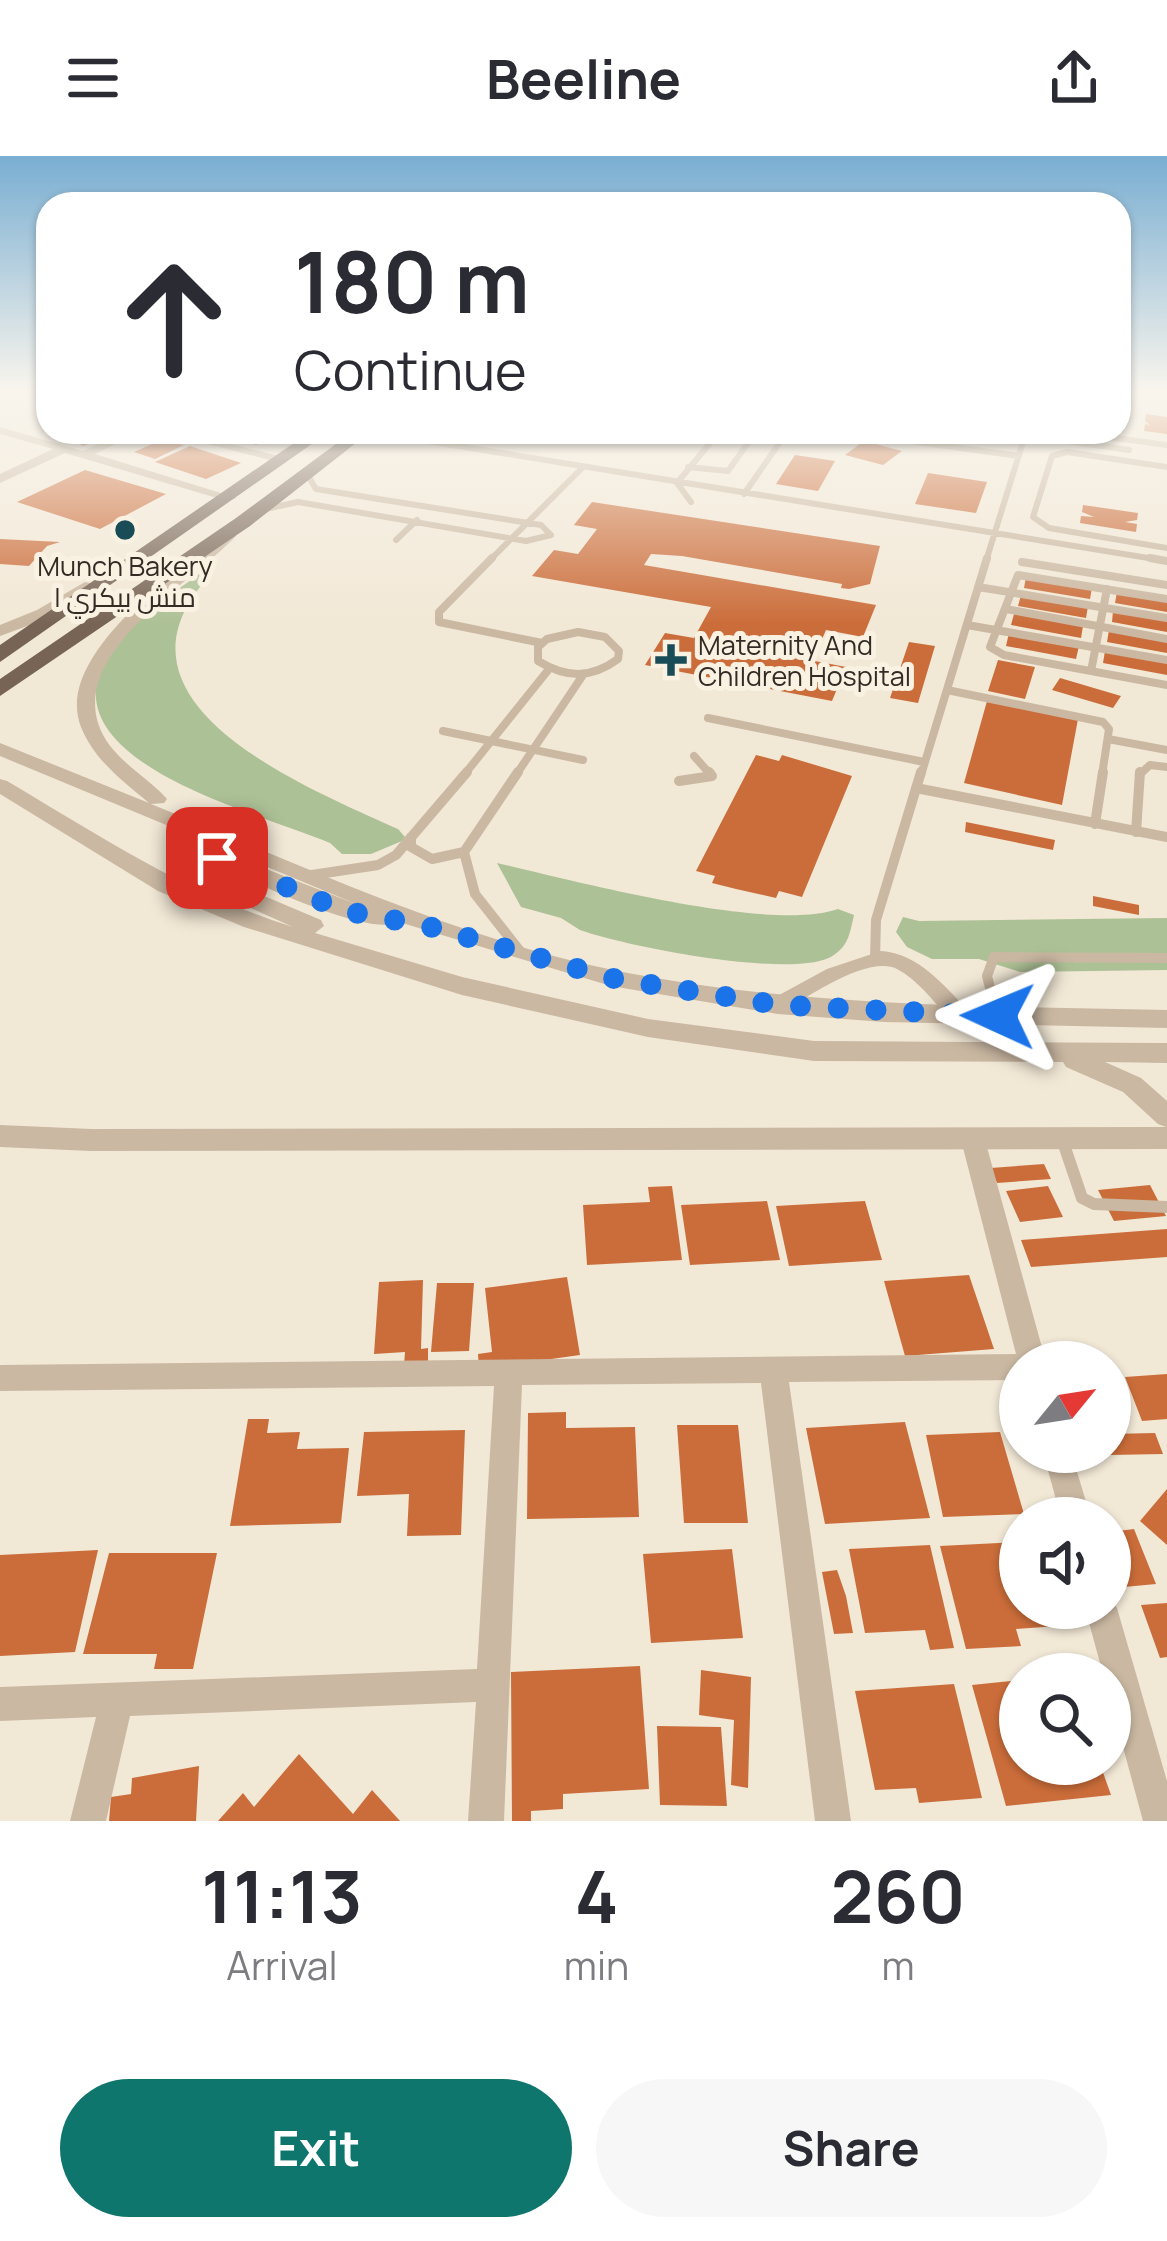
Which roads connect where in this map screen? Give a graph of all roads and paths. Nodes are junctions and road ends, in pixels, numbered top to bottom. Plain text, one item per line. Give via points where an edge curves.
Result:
1 (582, 468) edge
2 (131, 469) edge
3 (270, 469) edge
4 (324, 469) edge
5 (586, 469) edge
6 (687, 469) edge
7 (762, 469) edge
8 (1015, 469) edge
9 (1048, 469) edge
10 (311, 481) junction
11 (677, 483) junction
12 (446, 493) dead end
13 (744, 494) junction
14 (231, 498) junction
15 (298, 502) junction
16 (691, 502) dead end
17 (429, 507) junction
18 (250, 516) junction
19 (415, 521) junction
20 (528, 523) junction
21 (994, 534) junction
22 (513, 538) junction
23 (396, 539) dead end
24 (1167, 548) edge
25 (1167, 561) edge
26 (1022, 562) dead end
27 (1167, 585) edge
28 (978, 587) junction
29 (1107, 589) junction
30 (1013, 592) junction
31 (1167, 599) edge
32 (1103, 608) junction
33 (1006, 609) junction
34 (1167, 618) edge
35 (967, 625) junction
36 (1098, 626) junction
37 (996, 630) junction
38 (0, 631) edge
39 (1167, 639) edge
40 (542, 643) junction
41 (1096, 647) junction
42 (0, 655) edge
43 (1167, 660) edge
44 (549, 669) junction
45 (1091, 670) junction
46 (583, 676) junction
47 (1167, 685) edge
48 (0, 689) edge
49 (947, 690) junction
50 (708, 718) dead end
51 (443, 731) dead end
52 (1108, 739) junction
53 (493, 742) junction
54 (0, 748) edge
55 (533, 750) junction
56 (1167, 750) edge
57 (694, 756) dead end
58 (583, 760) dead end
59 (924, 762) junction
60 (1167, 767) edge
61 (679, 782) dead end
62 (0, 785) edge
63 (916, 788) junction
64 (0, 799) edge
65 (63, 820) junction
66 (1095, 824) junction
67 (1136, 832) junction
68 (412, 837) junction
69 (1167, 837) edge
70 (242, 848) junction
71 (464, 852) junction
72 (419, 854) junction
73 (396, 855) junction
74 (312, 875) junction
75 (427, 926) junction
76 (520, 951) junction
77 (1167, 958) edge
78 (875, 959) junction
79 (462, 986) junction
80 (778, 1005) junction
81 (959, 1015) junction
82 (998, 1016) junction
83 (1167, 1019) edge
84 (1167, 1054) edge
85 (1067, 1056) junction
86 (1167, 1117) edge
87 (0, 1136) edge
88 (1062, 1138) junction
89 (1167, 1138) edge
90 (973, 1139) junction
91 (1167, 1207) edge
92 (1026, 1341) edge
93 (999, 1366) edge
94 (773, 1370) junction
95 (509, 1372) junction
96 (0, 1378) edge
97 (1107, 1629) edge
98 (493, 1684) junction
99 (117, 1699) junction
100 (0, 1704) edge
101 (88, 1821) edge
102 (486, 1821) edge
103 (833, 1821) edge
104 (1161, 1821) edge

1 - 20 lane
2 - 14 street
3 - 14 main road
4 - 10 main road
5 - 11 lane
6 - 11 lane
7 - 13 lane
8 - 21 lane
9 - 24 lane via 1033,517 1048,528
10 - 15 lane
10 - 17 lane
10 - 18 main road
11 - 13 lane
11 - 16 lane
12 - 17 lane
13 - 21 lane
14 - 38 street via 43,614
14 - 42 main road
15 - 18 lane
15 - 19 lane
17 - 19 lane
17 - 20 lane
18 - 48 main road
18 - 70 street via 95,645 76,675 68,711 85,746 127,782
19 - 22 lane
19 - 23 lane
20 - 22 lane
20 - 22 lane via 551,535
21 - 25 lane
21 - 28 lane
22 - 40 lane via 439,612 440,622
26 - 27 lane
28 - 30 lane
28 - 35 lane
29 - 30 lane via 1023,575
29 - 31 lane
29 - 32 lane
30 - 32 lane
30 - 33 lane
32 - 34 lane
32 - 36 lane
33 - 36 lane
33 - 37 lane
35 - 37 lane
35 - 49 lane
36 - 39 lane
36 - 41 lane
37 - 41 lane
37 - 45 lane via 995,652
40 - 44 lane via 536,653
40 - 46 lane via 578,632 614,643 618,659
41 - 43 lane
41 - 45 lane
44 - 46 lane
44 - 53 lane
45 - 47 lane
46 - 55 lane
49 - 52 lane via 1094,718 1109,729
49 - 59 lane
50 - 59 lane
51 - 53 lane
52 - 56 lane
52 - 66 lane
53 - 55 lane
53 - 68 lane
54 - 70 street
55 - 58 lane
55 - 71 lane
57 - 61 lane via 712,776
59 - 63 lane
60 - 67 lane via 1139,773
62 - 65 street
63 - 66 lane
63 - 78 lane via 876,920
64 - 65 street
65 - 79 street via 166,886 252,922
66 - 67 lane
67 - 69 lane
68 - 72 lane
68 - 73 lane
70 - 74 street
71 - 72 lane via 444,860
71 - 76 lane via 477,901
72 - 73 lane
73 - 74 lane
74 - 75 street
75 - 76 street
75 - 79 street via 345,911 217,858 197,876
76 - 80 street via 611,978
77 - 82 lane via 994,957 987,976
78 - 80 street
78 - 81 street via 901,965
79 - 85 street via 648,1028 814,1051
80 - 81 street
81 - 82 street
82 - 83 street
84 - 85 street
85 - 86 street via 1132,1085
87 - 90 street
88 - 89 street
88 - 90 street
88 - 91 lane via 1082,1198
90 - 92 street
93 - 94 street
94 - 95 street
94 - 103 street
95 - 96 street
95 - 98 street
97 - 104 street
98 - 99 street
98 - 102 street
99 - 100 street
99 - 101 street

